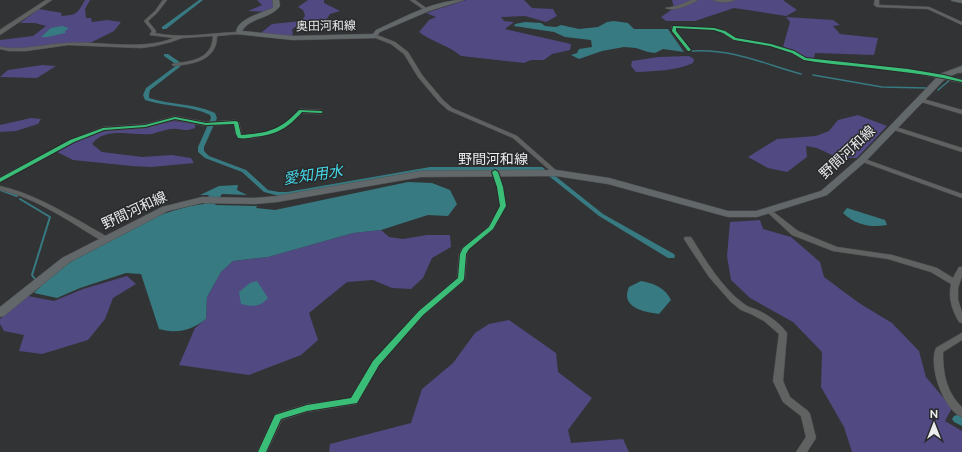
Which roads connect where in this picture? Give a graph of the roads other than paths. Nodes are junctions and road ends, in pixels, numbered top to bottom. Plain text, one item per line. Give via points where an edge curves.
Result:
1 (49, 0) edge
2 (165, 0) edge
3 (276, 0) edge
4 (412, 0) edge
5 (461, 0) edge
6 (696, 0) edge
7 (715, 0) edge
8 (733, 0) edge
9 (772, 0) edge
10 (776, 0) edge
11 (877, 0) edge
12 (954, 0) edge
13 (962, 1) edge
14 (667, 8) dead end
15 (427, 10) junction
16 (962, 24) edge
17 (0, 33) edge
18 (238, 33) junction
19 (215, 34) junction
20 (184, 36) junction
21 (375, 36) junction
22 (0, 48) edge
23 (688, 50) dead end
24 (174, 65) dead end
25 (962, 68) edge
26 (962, 72) edge
27 (948, 74) junction
28 (962, 81) edge
29 (920, 100) junction
30 (321, 112) dead end
31 (962, 112) edge
32 (893, 128) junction
33 (962, 150) edge
34 (862, 160) junction
35 (495, 172) junction
36 (556, 173) junction
37 (0, 180) edge
38 (0, 188) edge
39 (962, 196) edge
40 (769, 211) junction
41 (105, 239) junction
42 (688, 239) dead end
43 (962, 268) edge
44 (954, 282) junction
45 (0, 313) edge
46 (962, 320) edge
47 (962, 336) edge
48 (962, 413) edge
49 (262, 452) edge
50 (801, 452) edge

1 - 17 street
2 - 20 street via 146,21 154,31 152,34
3 - 18 main road via 275,9 246,23
4 - 15 street
5 - 15 main road, 奥田河和線
6 - 14 street
7 - 8 street
9 - 10 street
11 - 16 street via 878,6 929,8
12 - 13 main road
15 - 21 main road, 奥田河和線 via 378,31
18 - 19 street
18 - 21 main road, 奥田河和線 via 293,38
19 - 20 street
19 - 24 street via 213,48 208,54
20 - 22 street via 145,47 68,44 29,49
21 - 36 street via 392,43 406,53 420,76 450,109 515,136
23 - 27 street via 674,31 674,27 714,29 735,39 772,45 816,61
25 - 27 main road, 野間河和線
26 - 27 street
27 - 28 street
27 - 29 main road, 野間河和線
29 - 31 street
29 - 32 main road, 野間河和線
30 - 37 street via 301,111 277,132 240,137 236,122 206,124 175,118 145,126 103,128 72,141
32 - 33 street
32 - 34 main road, 野間河和線
34 - 39 street
34 - 40 main road, 野間河和線 via 824,193
35 - 36 main road, 野間河和線
35 - 41 main road, 野間河和線 via 421,174 277,199 202,200 165,209
35 - 49 street via 503,206 491,228 466,248 463,254 461,279 421,313 381,358 354,401 307,408 278,417
36 - 40 main road, 野間河和線 via 609,181 728,214 757,214
38 - 41 street via 24,195
40 - 44 street via 796,233 809,239 836,249 889,257 934,270
41 - 45 main road, 野間河和線 via 55,268
42 - 50 street via 710,274 723,289 743,308 756,312 783,333 778,381 786,399 805,414 811,438
43 - 44 street
44 - 46 street via 954,307
47 - 48 street via 939,350 938,371 942,388

